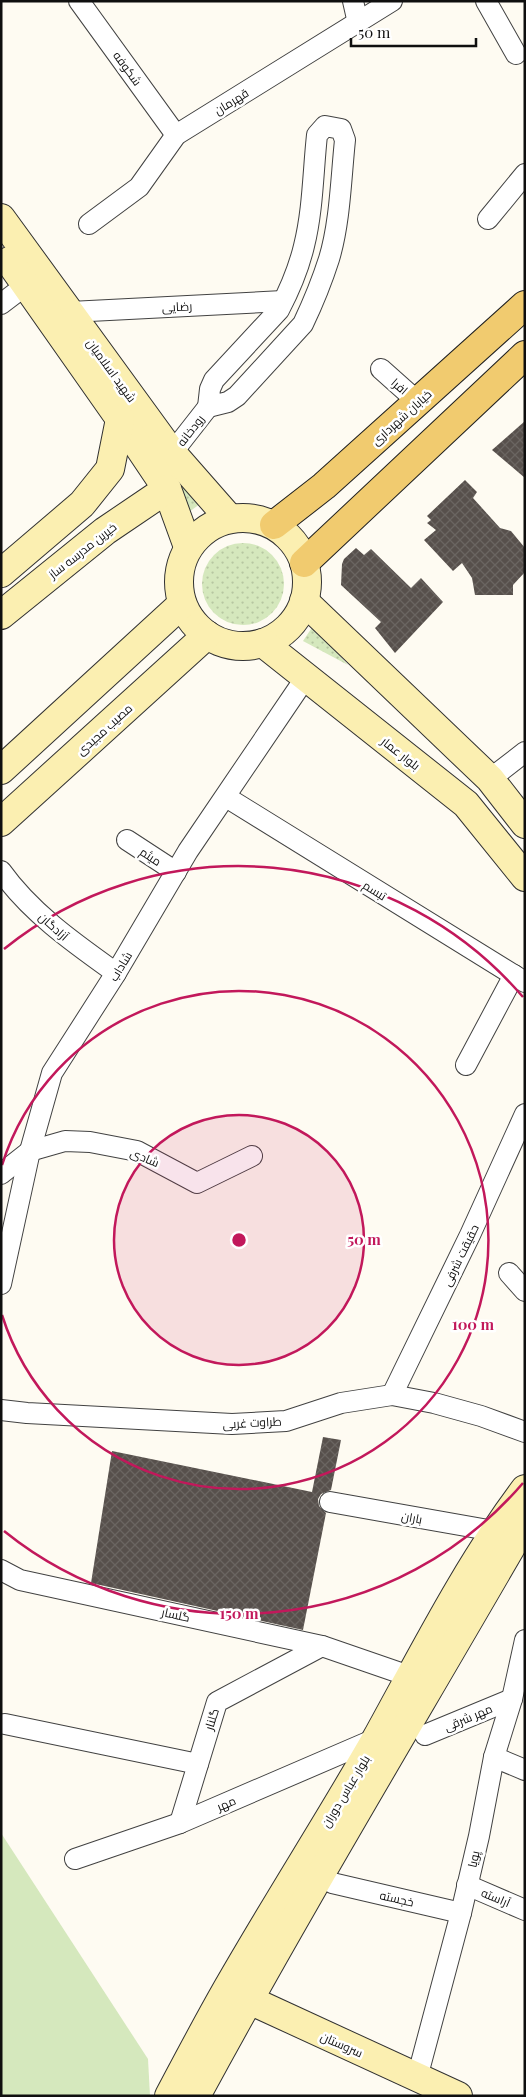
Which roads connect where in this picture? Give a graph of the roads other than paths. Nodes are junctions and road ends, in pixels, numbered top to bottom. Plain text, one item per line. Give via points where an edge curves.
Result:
1 (79, 1) edge
2 (353, 1) edge
3 (392, 1) edge
4 (486, 1) edge
5 (358, 23) junction
6 (516, 54) dead end
7 (176, 135) junction
8 (525, 174) edge
9 (1, 218) edge
10 (488, 219) dead end
11 (89, 224) dead end
12 (1, 250) edge
13 (26, 285) junction
14 (284, 301) junction
15 (1, 304) edge
16 (525, 306) edge
17 (70, 312) junction
18 (525, 355) edge
19 (381, 370) dead end
20 (418, 402) junction
21 (208, 407) junction
22 (120, 419) junction
23 (172, 453) junction
24 (167, 489) junction
25 (82, 504) junction
26 (229, 518) junction
27 (274, 526) junction
28 (105, 531) junction
29 (188, 547) junction
30 (304, 563) junction
31 (1, 573) edge
32 (304, 601) junction
33 (182, 604) junction
34 (1, 615) edge
35 (207, 635) junction
36 (264, 643) junction
37 (306, 677) junction
38 (525, 752) edge
39 (1, 770) edge
40 (490, 780) junction
41 (226, 797) junction
42 (1, 822) edge
43 (525, 824) edge
44 (127, 840) dead end
45 (1, 871) edge
46 (176, 872) junction
47 (525, 877) edge
48 (116, 973) junction
49 (520, 978) edge
50 (466, 1065) dead end
51 (525, 1114) edge
52 (30, 1151) junction
53 (252, 1156) dead end
54 (1, 1174) edge
55 (508, 1273) dead end
56 (1, 1284) edge
57 (525, 1291) edge
58 (392, 1395) junction
59 (1, 1410) edge
60 (525, 1432) edge
61 (525, 1488) edge
62 (330, 1502) dead end
63 (525, 1524) edge
64 (494, 1532) junction
65 (1, 1570) edge
66 (525, 1640) edge
67 (322, 1646) junction
68 (409, 1676) junction
69 (512, 1699) junction
70 (5, 1724) dead end
71 (425, 1735) dead end
72 (375, 1739) junction
73 (494, 1757) junction
74 (198, 1764) junction
75 (525, 1770) edge
76 (180, 1823) junction
77 (75, 1859) dead end
78 (332, 1883) dead end
79 (467, 1885) junction
80 (525, 1910) edge
81 (460, 1913) junction
82 (237, 1995) junction
83 (417, 2078) junction
84 (169, 2096) edge
85 (196, 2096) edge
86 (458, 2096) edge

1 - 7 street, شکوفه
2 - 5 street
3 - 5 street, قهرمان
4 - 6 street
5 - 7 street, قهرمان
7 - 11 street, قهرمان via 139,187
8 - 10 street
9 - 17 main road, شهید اسلامیان
12 - 13 main road, شهید اسلامیان
13 - 15 street
13 - 22 main road, شهید اسلامیان
14 - 17 street, رضایی
14 - 21 street via 214,380
14 - 21 street via 304,248 317,135 325,126 341,129 345,140 335,229 329,258 303,324 237,396
16 - 20 main road, خیابان شهرداری
17 - 23 main road, شهید اسلامیان
18 - 30 main road
19 - 20 street, افرا
20 - 27 main road, خیابان شهرداری
21 - 23 street, رودخانه
22 - 24 main road, شهید اسلامیان
22 - 25 main road via 110,469
23 - 26 main road, شهید اسلامیان
24 - 28 main road, خیرین مدرسه ساز
24 - 29 main road, شهید اسلامیان
25 - 28 main road
25 - 31 main road
26 - 27 main road via 260,519
26 - 29 main road via 212,524
27 - 30 main road via 288,535
28 - 34 main road, خیرین مدرسه ساز
29 - 33 main road via 180,565 178,584
30 - 32 main road via 307,582
32 - 36 main road via 295,620 281,634
32 - 40 main road
33 - 35 main road via 192,622
33 - 39 main road
35 - 36 main road via 224,644
35 - 42 main road, مصیب مجیدی
36 - 37 main road, بلوار عمار
37 - 41 street, شاداب
37 - 47 main road, بلوار عمار via 466,804
38 - 40 street
40 - 43 main road
41 - 46 street, شاداب
41 - 49 street, تبسم
44 - 46 street, میثم
45 - 48 street, آزادگان via 63,936
46 - 48 street, شاداب
48 - 52 street, شاداب via 52,1073
49 - 50 street
51 - 58 street, حقیقت شرفی
52 - 53 street, شادی via 65,1141 99,1143 137,1151 197,1183
52 - 54 street
52 - 56 street, شاداب
55 - 57 street
58 - 59 street, طراوت غربی via 341,1402 286,1420 232,1424
58 - 60 street, طراوت غربی via 434,1402
61 - 64 main road, بلوار عباس دوران
62 - 64 street, باران
63 - 82 main road, بلوار عباس دوران via 384,1762
64 - 68 main road, بلوار عباس دوران
65 - 67 street, گلسار via 20,1580
66 - 69 street, پویا
67 - 68 street, گلسار
67 - 74 street, گلنار via 216,1702
68 - 72 main road, بلوار عباس دوران
69 - 71 street, مهر شرقی
69 - 73 street, پویا
70 - 74 street
72 - 76 street, مهر
72 - 82 main road, بلوار عباس دوران
73 - 75 street
73 - 79 street, پویا
74 - 76 street, گلنار
76 - 77 street, مهر
78 - 81 street, خجسته
79 - 80 street, آراسته
79 - 81 street, پویا
81 - 83 street, پویا
82 - 83 main road, سروستان
82 - 84 main road, بلوار عباس دوران
82 - 85 main road, بلوار عباس دوران
83 - 86 main road, سروستان

